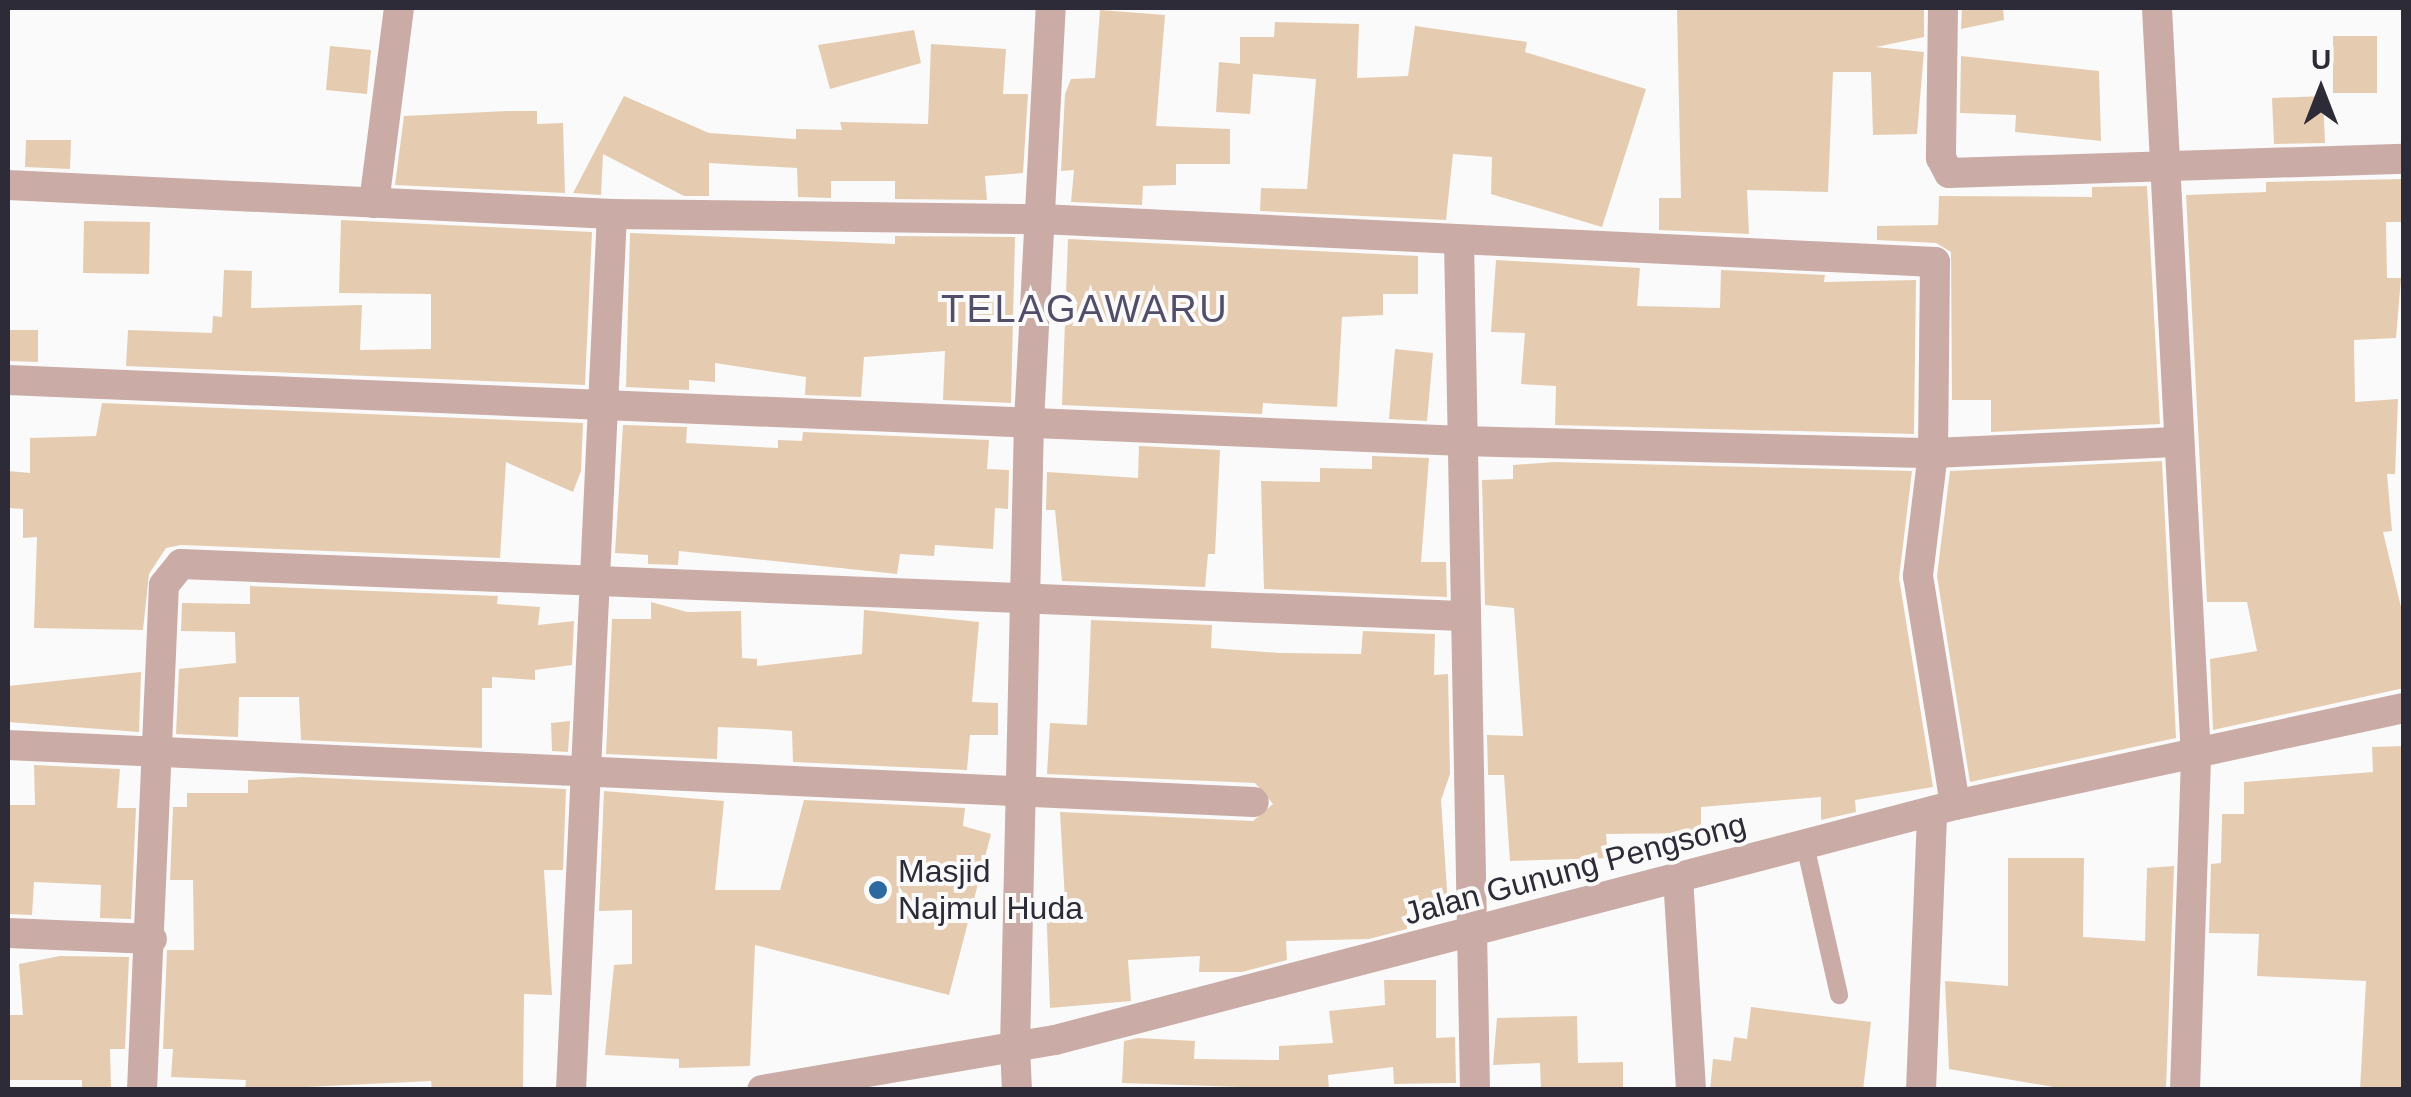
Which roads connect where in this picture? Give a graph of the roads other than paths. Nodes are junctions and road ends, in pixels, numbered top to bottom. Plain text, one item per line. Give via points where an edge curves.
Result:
1 (399, 8) edge
2 (1051, 8) edge
3 (1943, 8) edge
4 (2157, 8) edge
5 (2404, 159) edge
6 (2165, 168) junction
7 (8, 185) edge
8 (374, 202) junction
9 (612, 214) junction
10 (1041, 219) junction
11 (1459, 240) junction
12 (8, 380) edge
13 (603, 401) junction
14 (1029, 422) junction
15 (1463, 441) junction
16 (2174, 442) junction
17 (1933, 453) junction
18 (590, 584) junction
19 (1024, 603) junction
20 (1461, 616) junction
21 (2404, 708) edge
22 (8, 745) edge
23 (157, 750) junction
24 (2196, 758) junction
25 (582, 771) junction
26 (1021, 795) junction
27 (1254, 802) dead end
28 (1944, 809) junction
29 (1806, 845) junction
30 (1678, 878) junction
31 (8, 933) edge
32 (1471, 933) junction
33 (152, 939) junction
34 (1839, 995) dead end
35 (1015, 1048) junction
36 (142, 1090) edge
37 (571, 1090) edge
38 (762, 1090) edge
39 (1017, 1090) edge
40 (1475, 1090) edge
41 (1692, 1090) edge
42 (1922, 1090) edge
43 (2185, 1090) edge

1 - 8 street
2 - 10 street
3 - 6 street via 1941,158 1949,173
4 - 6 street
5 - 6 street
6 - 16 street
7 - 8 street
8 - 9 street
9 - 10 street
9 - 13 street
10 - 11 street
10 - 14 street
11 - 15 street
11 - 17 street via 1935,262
12 - 13 street
13 - 14 street
13 - 18 street
14 - 15 street
14 - 19 street
15 - 17 street
15 - 20 street
16 - 17 street
16 - 24 street
17 - 28 street via 1918,576
18 - 19 street
18 - 23 street via 181,564 164,585
18 - 25 street
19 - 20 street
19 - 26 street
20 - 32 street
21 - 24 street, Jalan Gunung Pengsong
22 - 23 street
23 - 25 street
23 - 33 street
24 - 28 street, Jalan Gunung Pengsong
24 - 43 street
25 - 26 street
25 - 37 street
26 - 27 street
26 - 35 street
28 - 29 street, Jalan Gunung Pengsong
28 - 42 street
29 - 30 street, Jalan Gunung Pengsong
29 - 34 lane
30 - 32 street, Jalan Gunung Pengsong
30 - 41 street
31 - 33 street
32 - 35 street, Jalan Gunung Pengsong
32 - 40 street
33 - 36 street
35 - 38 street, Jalan Gunung Pengsong
35 - 39 street

